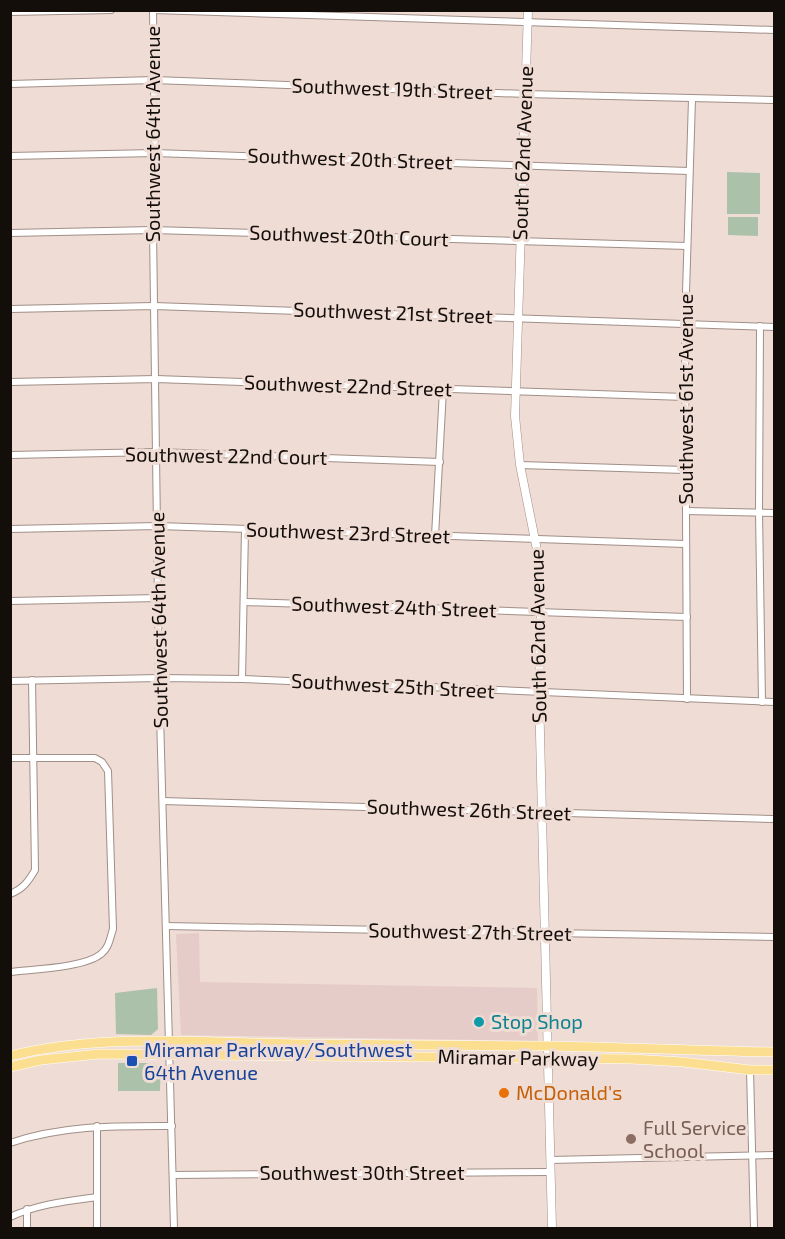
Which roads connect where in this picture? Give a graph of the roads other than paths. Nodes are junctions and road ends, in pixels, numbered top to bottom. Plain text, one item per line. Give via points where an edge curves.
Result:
1 (111, 10) edge
2 (153, 10) edge
3 (528, 10) edge
4 (10, 12) edge
5 (528, 22) junction
6 (774, 30) edge
7 (154, 80) junction
8 (10, 84) edge
9 (525, 94) junction
10 (692, 99) junction
11 (774, 100) edge
12 (155, 153) junction
13 (10, 156) edge
14 (522, 165) junction
15 (689, 171) junction
16 (153, 230) junction
17 (10, 233) edge
18 (520, 241) junction
19 (687, 246) junction
20 (154, 306) junction
21 (10, 309) edge
22 (519, 317) junction
23 (685, 325) junction
24 (760, 326) junction
25 (774, 327) edge
26 (156, 379) junction
27 (10, 382) edge
28 (443, 390) junction
29 (515, 391) junction
30 (685, 397) junction
31 (157, 452) junction
32 (10, 455) edge
33 (441, 462) junction
34 (520, 465) junction
35 (685, 470) junction
36 (686, 511) junction
37 (759, 513) junction
38 (774, 513) edge
39 (158, 526) junction
40 (10, 529) edge
41 (245, 530) junction
42 (435, 536) junction
43 (536, 539) junction
44 (686, 543) junction
45 (159, 598) junction
46 (10, 601) edge
47 (245, 602) junction
48 (541, 611) junction
49 (687, 617) junction
50 (159, 678) junction
51 (242, 679) junction
52 (10, 681) edge
53 (32, 681) junction
54 (539, 692) junction
55 (687, 699) junction
56 (762, 702) junction
57 (774, 702) edge
58 (32, 757) junction
59 (10, 758) edge
60 (163, 801) junction
61 (541, 812) junction
62 (774, 819) edge
63 (10, 894) edge
64 (166, 926) junction
65 (543, 933) junction
66 (774, 937) edge
67 (10, 972) edge
68 (169, 1043) junction
69 (345, 1045) junction
70 (548, 1046) junction
71 (774, 1052) edge
72 (169, 1054) junction
73 (10, 1056) edge
74 (302, 1056) junction
75 (548, 1058) junction
76 (10, 1068) edge
77 (750, 1070) junction
78 (774, 1070) edge
79 (97, 1126) junction
80 (172, 1126) junction
81 (10, 1143) edge
82 (753, 1155) junction
83 (774, 1155) edge
84 (550, 1160) junction
85 (550, 1172) junction
86 (173, 1175) junction
87 (97, 1197) junction
88 (27, 1209) junction
89 (10, 1217) edge
90 (27, 1228) edge
91 (97, 1228) edge
92 (174, 1228) edge
93 (552, 1228) edge
94 (754, 1228) edge

1 - 4 street
2 - 5 street
2 - 7 street, Southwest 64th Avenue
3 - 5 street, South 62nd Avenue
5 - 6 street
5 - 9 street, South 62nd Avenue
7 - 8 street, Southwest 19th Street
7 - 9 street, Southwest 19th Street
7 - 12 street, Southwest 64th Avenue
9 - 10 street, Southwest 19th Street
9 - 14 street, South 62nd Avenue
10 - 11 street, Southwest 19th Street
10 - 15 street, Southwest 61st Avenue
12 - 13 street, Southwest 20th Street
12 - 14 street, Southwest 20th Street
12 - 16 street, Southwest 64th Avenue
14 - 15 street, Southwest 20th Street
14 - 18 street, South 62nd Avenue
15 - 19 street, Southwest 61st Avenue
16 - 17 street, Southwest 20th Court
16 - 18 street, Southwest 20th Court
16 - 20 street, Southwest 64th Avenue
18 - 19 street, Southwest 20th Court
18 - 22 street, South 62nd Avenue
19 - 23 street, Southwest 61st Avenue
20 - 21 street, Southwest 21st Street
20 - 22 street, Southwest 21st Street
20 - 26 street, Southwest 64th Avenue
22 - 23 street, Southwest 21st Street
22 - 29 street, South 62nd Avenue
23 - 24 street, Southwest 21st Street
23 - 30 street, Southwest 61st Avenue
24 - 25 street, Southwest 21st Street
24 - 37 street
26 - 27 street, Southwest 22nd Street
26 - 28 street, Southwest 22nd Street
26 - 31 street, Southwest 64th Avenue
28 - 29 street, Southwest 22nd Street
28 - 33 street
29 - 30 street, Southwest 22nd Street
29 - 34 street, South 62nd Avenue
30 - 35 street, Southwest 61st Avenue
31 - 32 street, Southwest 22nd Court
31 - 33 street, Southwest 22nd Court
31 - 39 street, Southwest 64th Avenue
33 - 42 street
34 - 35 street
34 - 43 street, South 62nd Avenue
35 - 36 street, Southwest 61st Avenue
36 - 37 street
36 - 44 street, Southwest 61st Avenue
37 - 38 street
37 - 56 street
39 - 40 street, Southwest 23rd Street
39 - 41 street, Southwest 23rd Street
39 - 45 street, Southwest 64th Avenue
41 - 42 street, Southwest 23rd Street
41 - 47 street
42 - 43 street, Southwest 23rd Street
43 - 44 street, Southwest 23rd Street
43 - 48 street, South 62nd Avenue
44 - 49 street, Southwest 61st Avenue
45 - 46 street
45 - 50 street, Southwest 64th Avenue
47 - 48 street, Southwest 24th Street
47 - 51 street
48 - 49 street, Southwest 24th Street
48 - 54 street, South 62nd Avenue
49 - 55 street, Southwest 61st Avenue
50 - 51 street, Southwest 25th Street
50 - 53 street, Southwest 25th Street
50 - 60 street, Southwest 64th Avenue
51 - 54 street, Southwest 25th Street
52 - 53 street, Southwest 25th Street
53 - 58 street
54 - 55 street, Southwest 25th Street
54 - 61 street, South 62nd Avenue
55 - 56 street, Southwest 25th Street
56 - 57 street, Southwest 25th Street
58 - 59 street
58 - 63 street via 35,870 20,890
58 - 67 street via 95,758 108,771 113,929 102,954 86,963
60 - 61 street, Southwest 26th Street
60 - 64 street, Southwest 64th Avenue
61 - 62 street, Southwest 26th Street
61 - 65 street, South 62nd Avenue
64 - 65 street, Southwest 27th Street
64 - 68 street, Southwest 64th Avenue
65 - 66 street, Southwest 27th Street
65 - 70 street, South 62nd Avenue
68 - 69 main road, Miramar Parkway
68 - 72 street, Southwest 64th Avenue
68 - 73 main road, Miramar Parkway via 99,1043
69 - 70 main road, Miramar Parkway
69 - 74 main road via 335,1051
70 - 71 main road, Miramar Parkway
70 - 75 street, South 62nd Avenue
72 - 74 main road, Miramar Parkway
72 - 76 main road, Miramar Parkway via 68,1056
72 - 80 street, Southwest 64th Avenue
74 - 75 main road, Miramar Parkway
75 - 77 main road, Miramar Parkway via 683,1062
75 - 84 street, South 62nd Avenue
77 - 78 main road, Miramar Parkway
77 - 82 street
79 - 80 street
79 - 81 street
79 - 87 street
80 - 86 street, Southwest 64th Avenue
82 - 83 street
82 - 84 street
82 - 94 street
84 - 85 street, South 62nd Avenue
85 - 86 street, Southwest 30th Street
85 - 93 street, South 62nd Avenue
86 - 92 street, Southwest 64th Avenue
87 - 88 street
87 - 91 street
88 - 89 street
88 - 90 street

